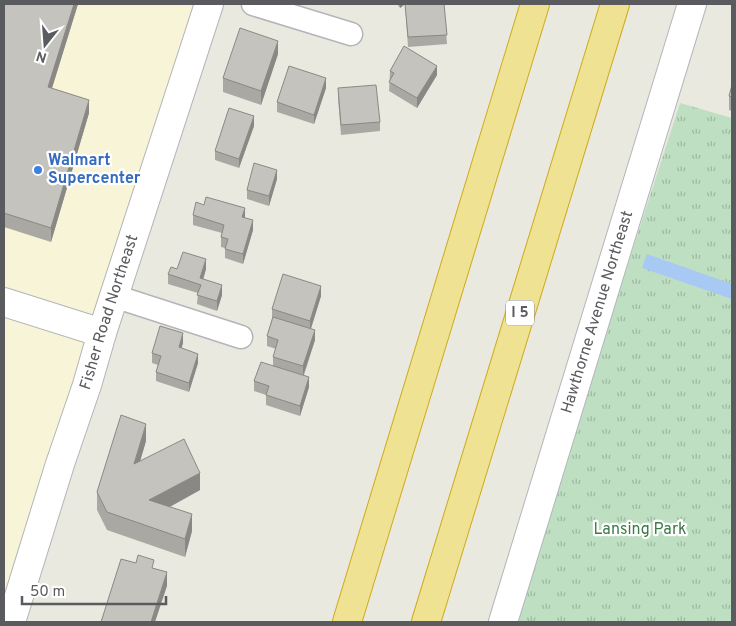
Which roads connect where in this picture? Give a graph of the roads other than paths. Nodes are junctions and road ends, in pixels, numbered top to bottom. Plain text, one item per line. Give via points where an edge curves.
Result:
1 (209, 4) edge
2 (252, 4) edge
3 (535, 4) edge
4 (615, 4) edge
5 (692, 4) edge
6 (351, 34) dead end
7 (114, 296) junction
8 (4, 302) edge
9 (102, 333) junction
10 (241, 337) dead end
11 (11, 622) edge
12 (347, 622) edge
13 (426, 622) edge
14 (503, 622) edge

1 - 7 street, Fisher Road Northeast
2 - 6 street
3 - 12 highway
4 - 13 highway, I 5
5 - 14 street, Hawthorne Avenue Northeast
7 - 9 street, Fisher Road Northeast
7 - 10 street
8 - 9 street
9 - 11 street, Fisher Road Northeast

